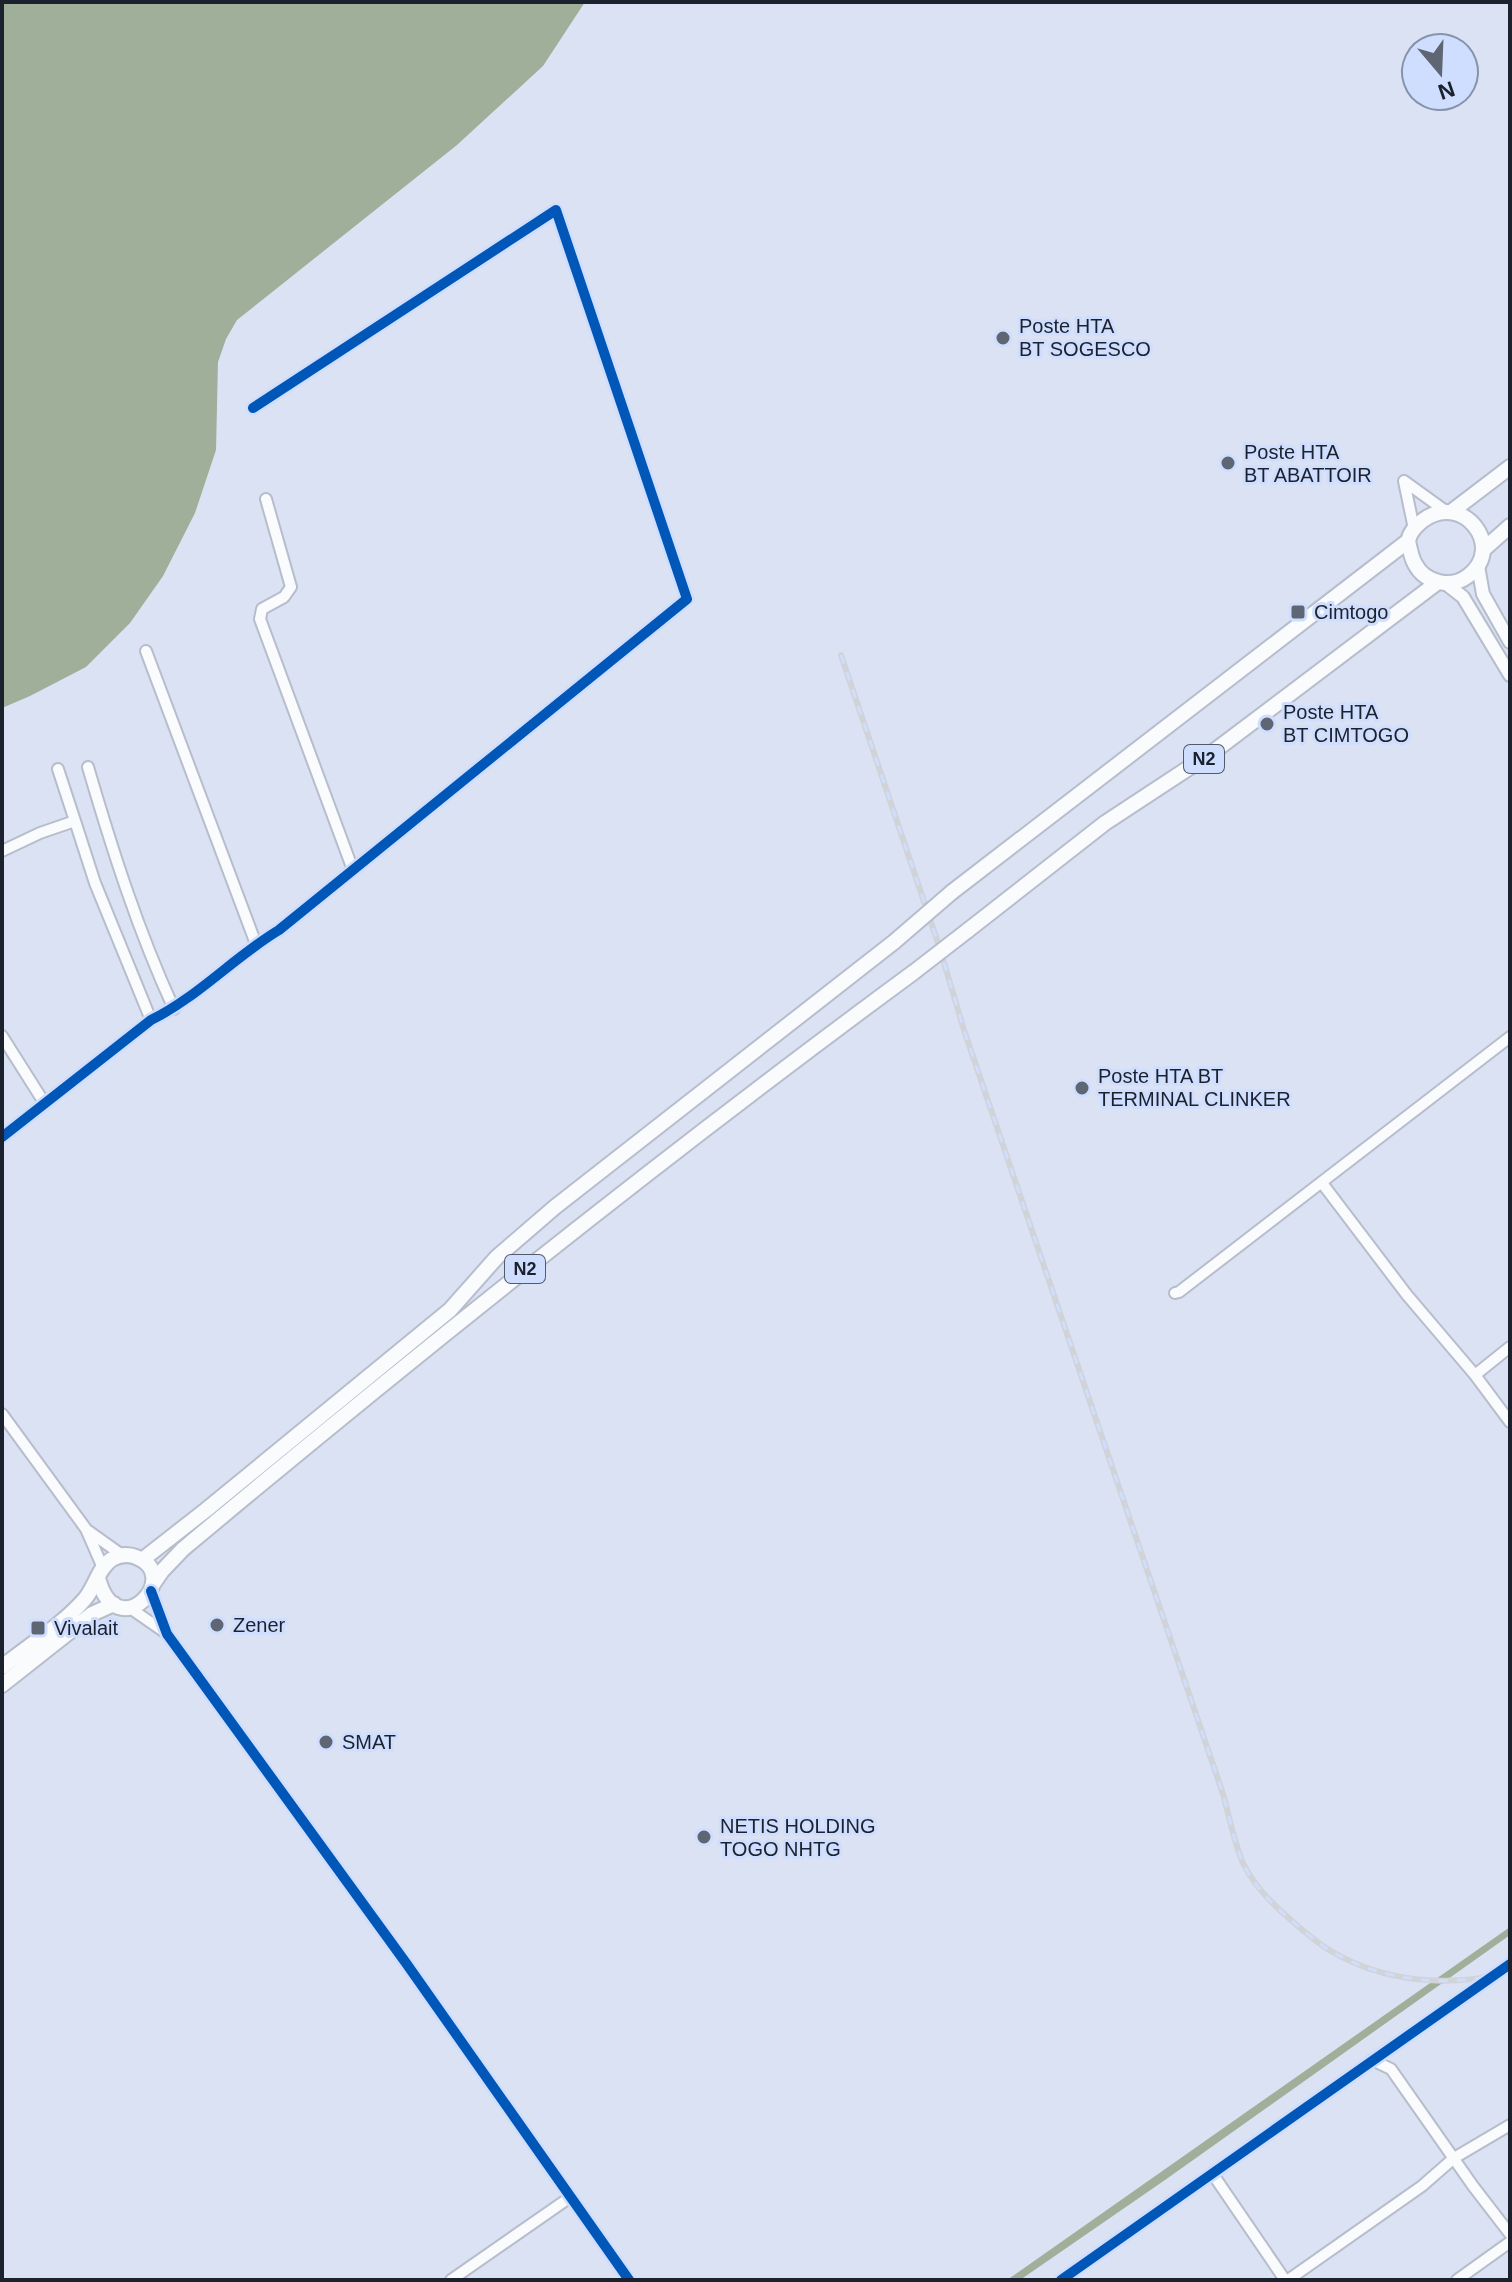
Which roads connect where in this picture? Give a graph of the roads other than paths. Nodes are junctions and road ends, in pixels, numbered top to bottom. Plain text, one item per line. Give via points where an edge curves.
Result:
1 (253, 408) dead end
2 (1510, 467) edge
3 (266, 499) dead end
4 (1449, 512) junction
5 (1510, 526) edge
6 (1411, 535) junction
7 (1483, 550) junction
8 (1478, 566) junction
9 (1441, 583) junction
10 (1510, 642) edge
11 (146, 651) dead end
12 (1510, 675) edge
13 (88, 767) dead end
14 (58, 769) dead end
15 (75, 821) junction
16 (2, 851) edge
17 (353, 870) junction
18 (256, 944) junction
19 (174, 1009) junction
20 (151, 1020) junction
21 (2, 1036) edge
22 (1510, 1037) edge
23 (45, 1104) junction
24 (2, 1137) edge
25 (1322, 1183) junction
26 (1175, 1293) dead end
27 (1510, 1347) edge
28 (1475, 1375) junction
29 (2, 1414) edge
30 (1510, 1422) edge
31 (86, 1529) junction
32 (122, 1555) junction
33 (142, 1560) junction
34 (101, 1573) junction
35 (152, 1588) junction
36 (114, 1604) junction
37 (130, 1608) junction
38 (167, 1634) junction
39 (2, 1667) edge
40 (2, 1685) edge
41 (1510, 1964) edge
42 (1372, 2060) junction
43 (1510, 2125) edge
44 (1454, 2158) junction
45 (1212, 2173) junction
46 (569, 2198) junction
47 (1510, 2234) edge
48 (1510, 2242) edge
49 (451, 2280) edge
50 (629, 2280) edge
51 (1061, 2280) edge
52 (1287, 2280) edge
53 (1457, 2280) edge

1 - 17 street via 556,210 687,599
2 - 4 highway, N2
3 - 17 street via 291,587 262,609 260,619
4 - 6 highway, N2 via 1427,518
4 - 6 street via 1404,481
4 - 7 highway via 1468,518 1481,535
5 - 7 highway
6 - 9 highway via 1415,565
6 - 33 highway, N2, bridge via 555,1207 497,1257 450,1310
7 - 8 highway
8 - 9 highway, N2 via 1462,580
8 - 10 main road via 1483,594
9 - 12 main road via 1463,597
9 - 35 highway, N2, bridge via 1213,752 1105,823 510,1281 183,1549
11 - 18 street
13 - 19 street via 133,908
14 - 15 street
15 - 16 street
15 - 20 street
17 - 18 street
18 - 19 street
19 - 20 street
20 - 23 street
21 - 23 street
22 - 25 street
23 - 24 street
25 - 26 street
25 - 28 street
27 - 28 street
28 - 30 street
29 - 31 street
31 - 32 street
31 - 34 street
32 - 33 highway
32 - 34 highway
33 - 35 highway via 151,1571
34 - 36 highway via 103,1593
34 - 39 highway via 85,1599
35 - 37 highway via 143,1602
35 - 38 street
36 - 37 highway
36 - 40 highway via 92,1614
37 - 38 street
38 - 46 street
41 - 42 street
42 - 44 street via 1391,2069
42 - 45 street
43 - 44 street
44 - 47 street
44 - 52 street
45 - 51 street
45 - 52 street
46 - 49 street
46 - 50 street
48 - 53 street

